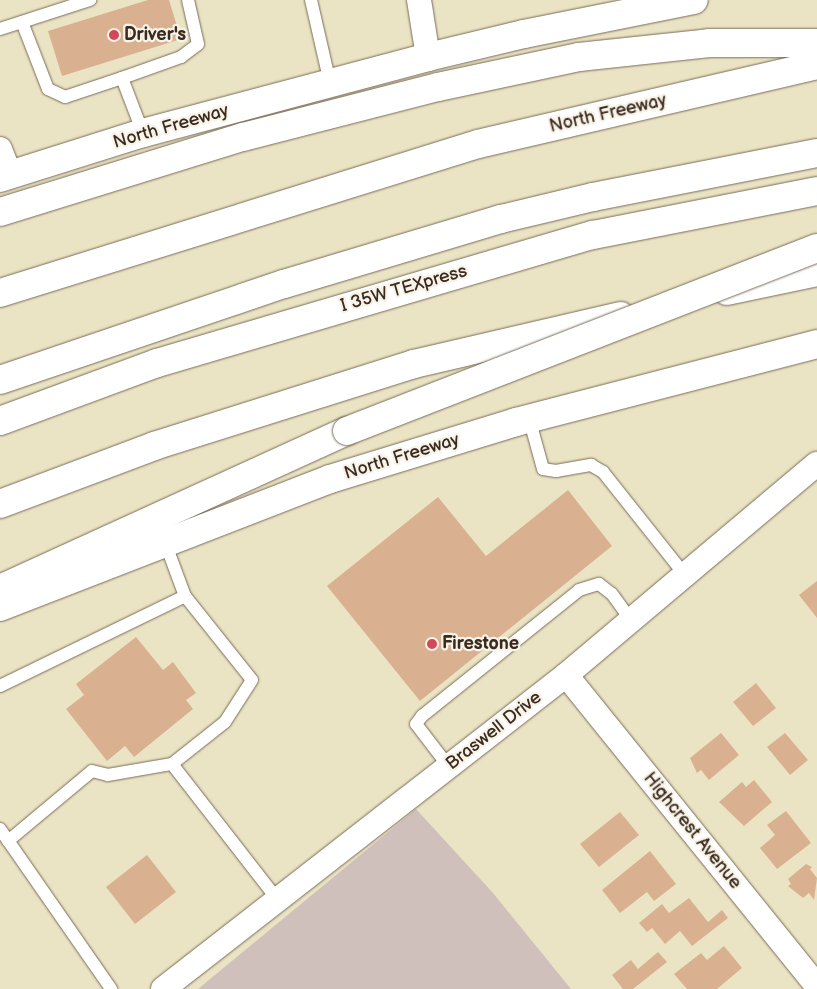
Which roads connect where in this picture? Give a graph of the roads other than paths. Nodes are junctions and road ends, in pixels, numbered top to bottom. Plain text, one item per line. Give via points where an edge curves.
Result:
1 (90, 0) edge
2 (188, 0) edge
3 (311, 0) edge
4 (419, 0) edge
5 (694, 0) edge
6 (22, 22) junction
7 (0, 29) edge
8 (817, 43) edge
9 (428, 57) junction
10 (817, 65) edge
11 (122, 78) junction
12 (330, 83) junction
13 (143, 133) junction
14 (0, 149) edge
15 (817, 154) edge
16 (5, 176) edge
17 (817, 191) edge
18 (0, 212) edge
19 (817, 248) edge
20 (817, 272) edge
21 (0, 293) edge
22 (817, 344) edge
23 (0, 380) edge
24 (529, 418) junction
25 (0, 421) edge
26 (817, 464) edge
27 (0, 504) edge
28 (166, 545) junction
29 (685, 575) junction
30 (0, 589) edge
31 (185, 596) junction
32 (0, 607) edge
33 (631, 620) junction
34 (566, 675) junction
35 (0, 686) edge
36 (172, 764) junction
37 (448, 767) junction
38 (0, 829) edge
39 (8, 841) junction
40 (278, 900) junction
41 (817, 986) edge
42 (111, 989) edge
43 (163, 989) edge

1 - 6 lane
2 - 11 lane via 198,44 181,56
3 - 12 lane
4 - 9 street
5 - 9 main road, North Freeway
6 - 7 lane
6 - 11 lane via 48,89 65,96
8 - 18 main road via 709,43 579,57 438,86 243,137
9 - 12 main road, North Freeway
10 - 21 main road, North Freeway via 478,144
11 - 13 lane
12 - 13 main road, North Freeway
13 - 16 main road, North Freeway
14 - 16 street
15 - 23 main road via 603,195 500,219 274,287
17 - 25 main road, I 35W TEXpress via 583,238 157,363
19 - 30 main road, bridge via 347,431
20 - 27 main road via 414,364 154,446
22 - 24 main road, North Freeway
24 - 28 main road, North Freeway via 330,479
24 - 29 lane via 543,469 556,471 591,464 602,472
26 - 29 street, Braswell Drive
28 - 31 lane
28 - 32 main road, North Freeway
29 - 33 street, Braswell Drive
31 - 35 lane
31 - 36 lane via 252,680 225,722
33 - 34 street, Braswell Drive
33 - 37 lane via 612,594 599,584 571,596 416,724
34 - 37 street, Braswell Drive
34 - 41 street, Highcrest Avenue
36 - 39 lane via 108,775 92,771
36 - 40 lane
37 - 40 street, Braswell Drive
38 - 39 lane
39 - 42 lane
40 - 43 street, Braswell Drive

